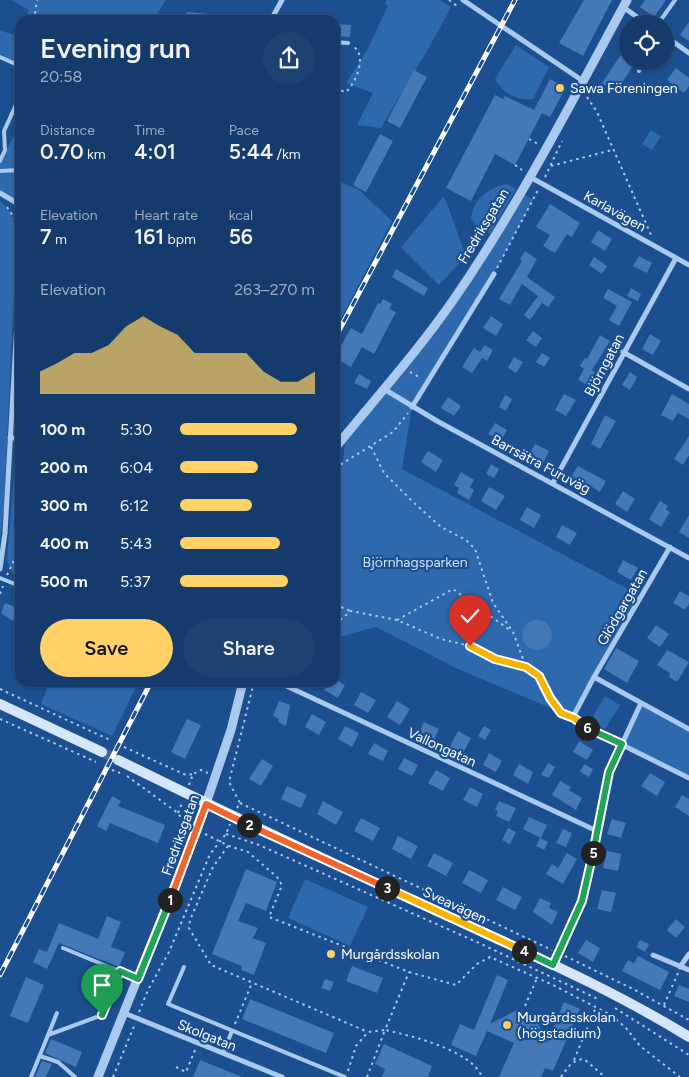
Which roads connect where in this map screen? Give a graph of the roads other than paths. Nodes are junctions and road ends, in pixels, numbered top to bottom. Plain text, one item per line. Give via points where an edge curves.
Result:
1 (282, 0) edge
2 (463, 0) edge
3 (675, 0) edge
4 (625, 4) edge
5 (274, 15) edge
6 (637, 15) edge
7 (664, 15) edge
8 (340, 42) edge
9 (674, 42) edge
10 (348, 43) road end
11 (689, 53) edge
12 (0, 57) edge
13 (15, 64) edge
14 (583, 81) junction
15 (15, 107) edge
16 (0, 161) edge
17 (15, 170) edge
18 (0, 171) edge
19 (528, 174) junction
20 (0, 193) edge
21 (15, 202) edge
22 (676, 258) junction
23 (689, 265) edge
24 (494, 274) road end
25 (623, 352) junction
26 (15, 354) edge
27 (383, 388) junction
28 (689, 388) edge
29 (412, 407) junction
30 (10, 438) junction
31 (15, 438) edge
32 (340, 442) edge
33 (553, 483) junction
34 (670, 548) junction
35 (689, 558) edge
36 (0, 570) edge
37 (2, 579) edge
38 (15, 584) edge
39 (594, 677) junction
40 (242, 687) edge
41 (289, 687) edge
42 (641, 703) junction
43 (0, 704) edge
44 (689, 729) edge
45 (622, 744) junction
46 (102, 752) tunnel mouth
47 (118, 760) tunnel mouth
48 (689, 778) edge
49 (206, 804) junction
50 (597, 831) junction
51 (63, 948) dead end
52 (689, 954) edge
53 (654, 955) dead end
54 (553, 965) junction
55 (184, 967) dead end
56 (680, 967) junction
57 (689, 970) edge
58 (120, 971) junction
59 (138, 979) junction
60 (57, 1013) dead end
61 (124, 1013) junction
62 (232, 1031) junction
63 (48, 1035) junction
64 (689, 1037) edge
65 (223, 1053) junction
66 (40, 1056) junction
67 (31, 1077) edge
68 (75, 1077) edge
69 (98, 1077) edge
70 (282, 1077) edge
71 (345, 1077) edge

1 - 5 street
2 - 14 street
3 - 7 lane
4 - 6 street
4 - 14 street, Fredriksgatan
8 - 10 lane
9 - 11 street
12 - 13 lane
14 - 19 street, Fredriksgatan
15 - 16 lane via 4,130 5,150
17 - 18 lane
19 - 22 street, Karlavägen
19 - 27 street, Fredriksgatan via 454,299
20 - 21 street
22 - 23 street, Karlavägen
22 - 25 street, Björngatan
24 - 29 street
25 - 28 street
25 - 33 street, Björngatan
26 - 30 street
27 - 29 street, Barrsätra Furuväg
27 - 32 street, Fredriksgatan
29 - 33 street, Barrsätra Furuväg
30 - 31 street
30 - 36 street
33 - 34 street, Barrsätra Furuväg
34 - 35 street, Barrsätra Furuväg
34 - 39 street, Glödgargatan
37 - 38 lane
39 - 42 street
39 - 45 street, Glödgargatan via 574,718
40 - 49 street, Fredriksgatan
41 - 50 street, Vallongatan
42 - 44 street
42 - 45 street
43 - 46 main road
45 - 48 street
45 - 50 street via 609,772
47 - 49 main road, Sveavägen
49 - 54 main road, Sveavägen
49 - 59 street, Fredriksgatan
50 - 54 street via 582,901
51 - 58 lane
52 - 56 street
53 - 56 street
54 - 64 main road, Sveavägen via 651,1013
55 - 62 lane via 168,1004
56 - 57 street
58 - 59 lane
58 - 63 lane via 102,1015
59 - 61 street, Fredriksgatan
60 - 63 lane
61 - 65 street, Skolgatan
61 - 69 street, Fredriksgatan
62 - 65 lane
62 - 71 lane
63 - 66 lane
65 - 70 street, Skolgatan
66 - 67 lane
66 - 68 lane via 58,1062

